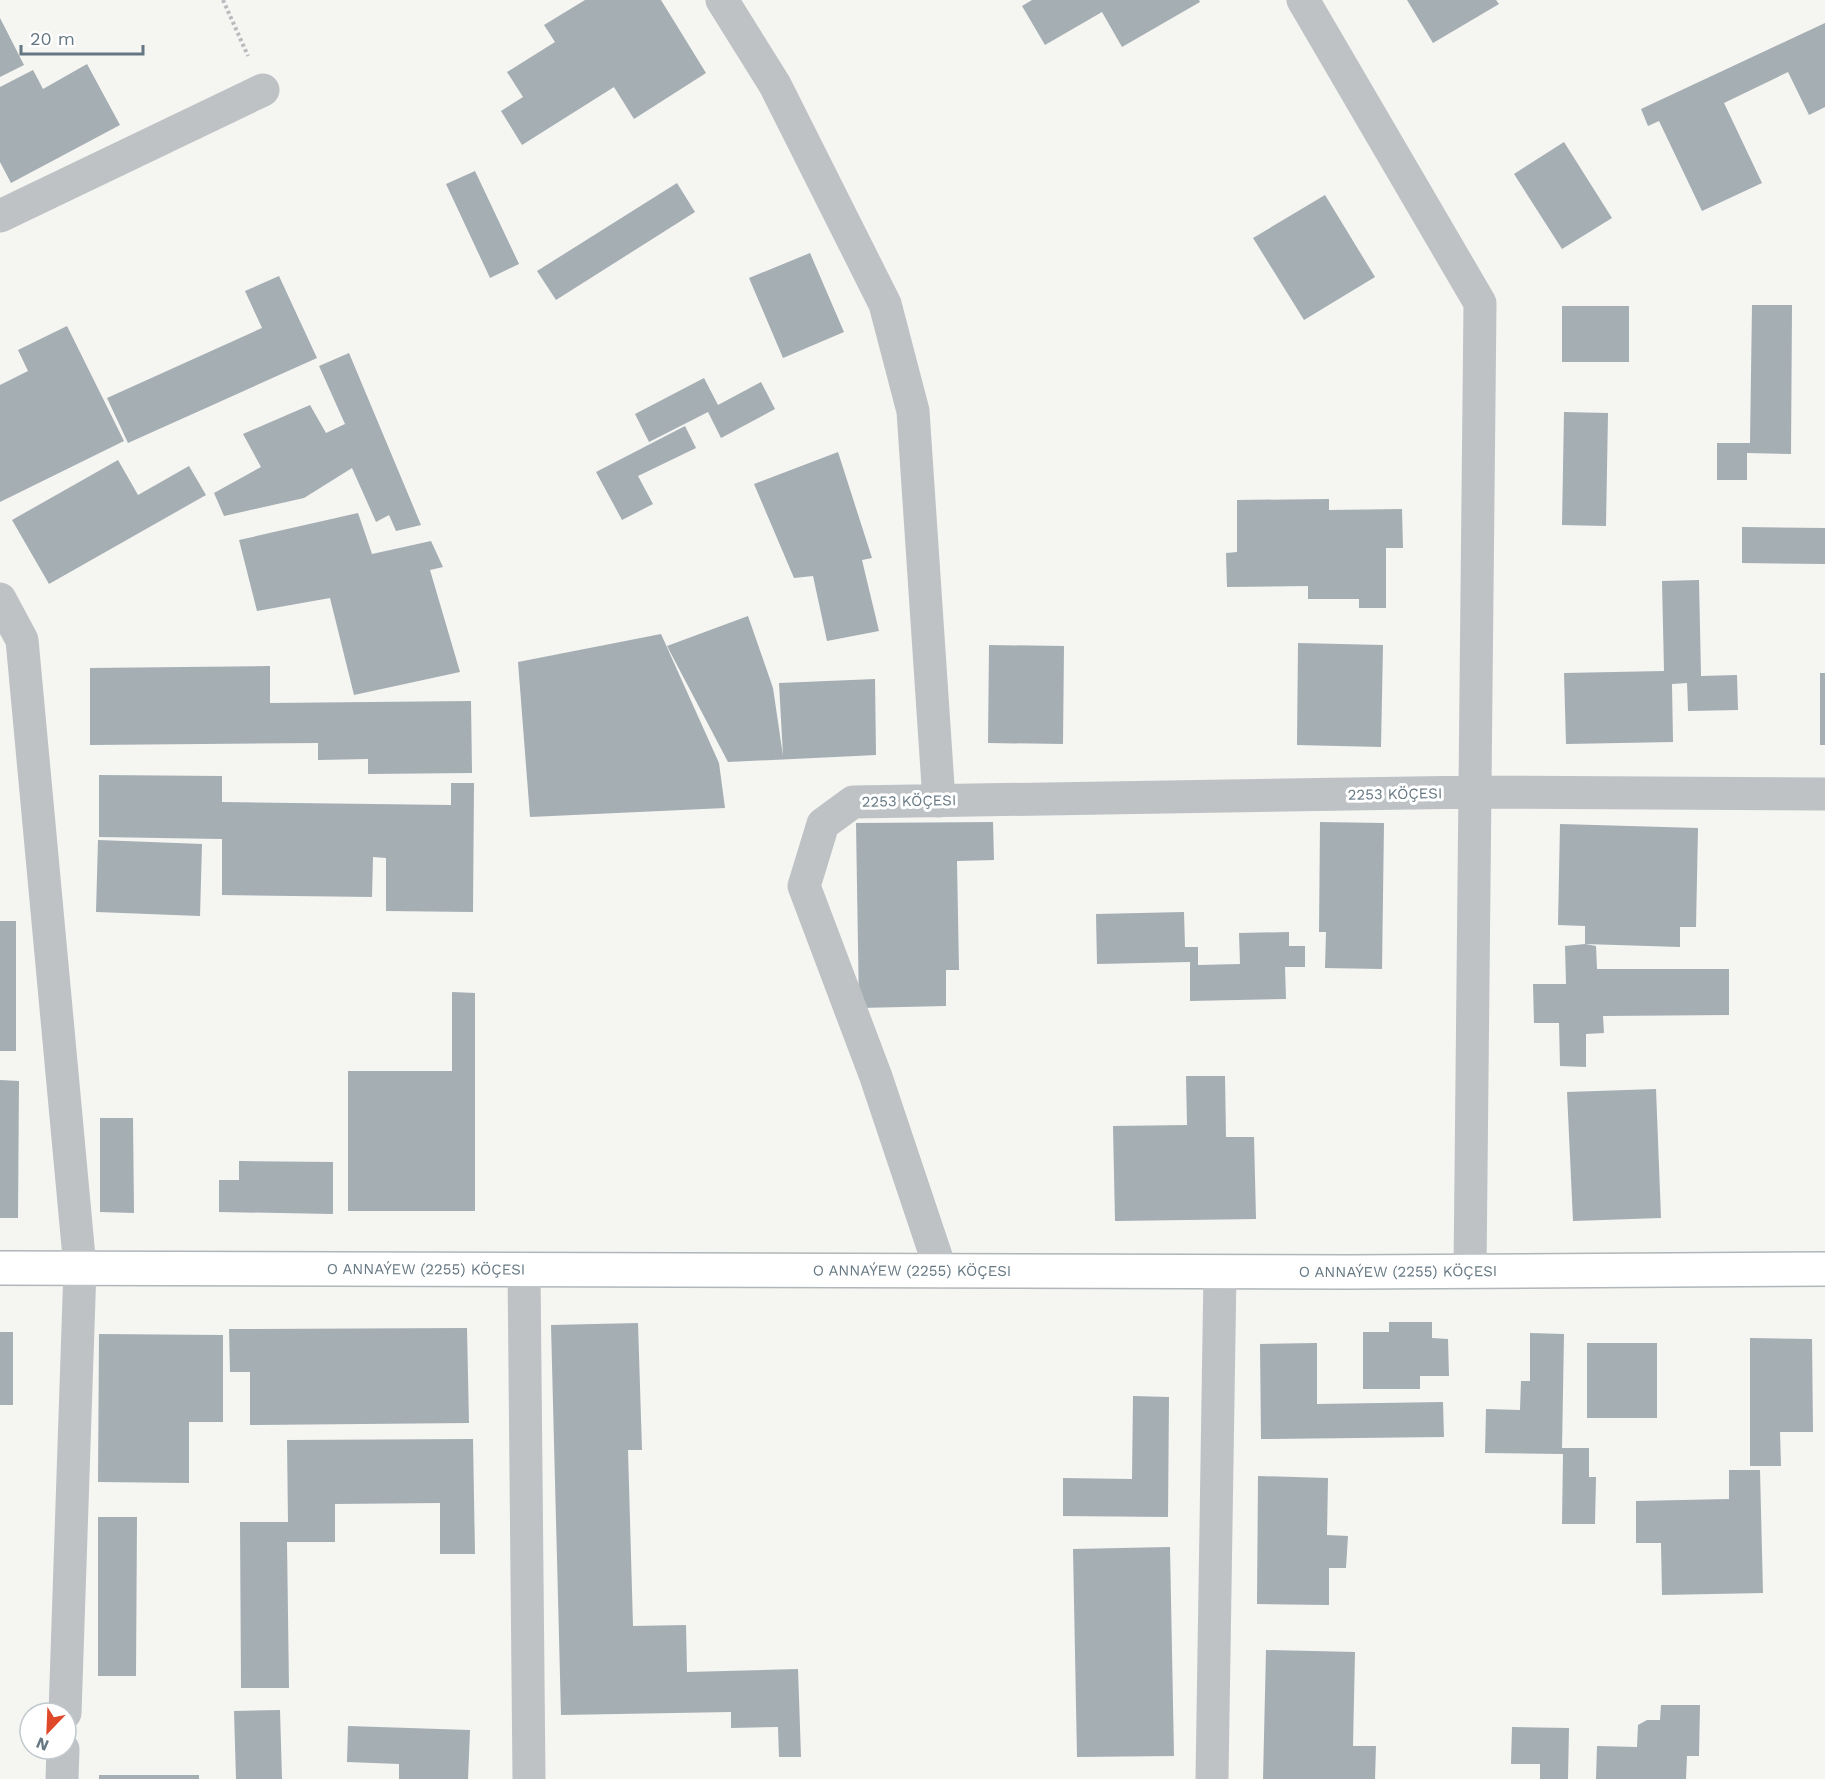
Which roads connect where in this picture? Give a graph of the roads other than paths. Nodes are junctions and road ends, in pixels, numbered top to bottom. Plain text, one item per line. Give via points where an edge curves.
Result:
1 (722, 0) edge
2 (1303, 0) edge
3 (263, 90) road end
4 (0, 216) edge
5 (0, 599) edge
6 (1475, 792) junction
7 (1825, 794) edge
8 (939, 801) junction
9 (0, 1268) edge
10 (80, 1268) junction
11 (524, 1269) junction
12 (1825, 1269) edge
13 (941, 1271) junction
14 (1470, 1271) junction
15 (1220, 1272) junction
16 (65, 1701) edge
17 (63, 1761) edge
18 (62, 1779) edge
19 (529, 1779) edge
20 (1212, 1779) edge

1 - 8 street via 776,85 885,304 913,411
2 - 6 street via 1480,303
3 - 4 street
5 - 10 street via 22,640
6 - 7 street, 2253 KÖÇESI
6 - 8 street, 2253 KÖÇESI
6 - 14 street
8 - 13 street, 2253 KÖÇESI via 853,802 823,824 804,886 876,1077
9 - 10 main road, O ANNAÝEW (2255) KÖÇESI
10 - 11 main road, O ANNAÝEW (2255) KÖÇESI
10 - 16 street
11 - 13 main road, O ANNAÝEW (2255) KÖÇESI
11 - 19 street
12 - 14 main road, O ANNAÝEW (2255) KÖÇESI
13 - 15 main road, O ANNAÝEW (2255) KÖÇESI
14 - 15 main road, O ANNAÝEW (2255) KÖÇESI
15 - 20 street
17 - 18 street

